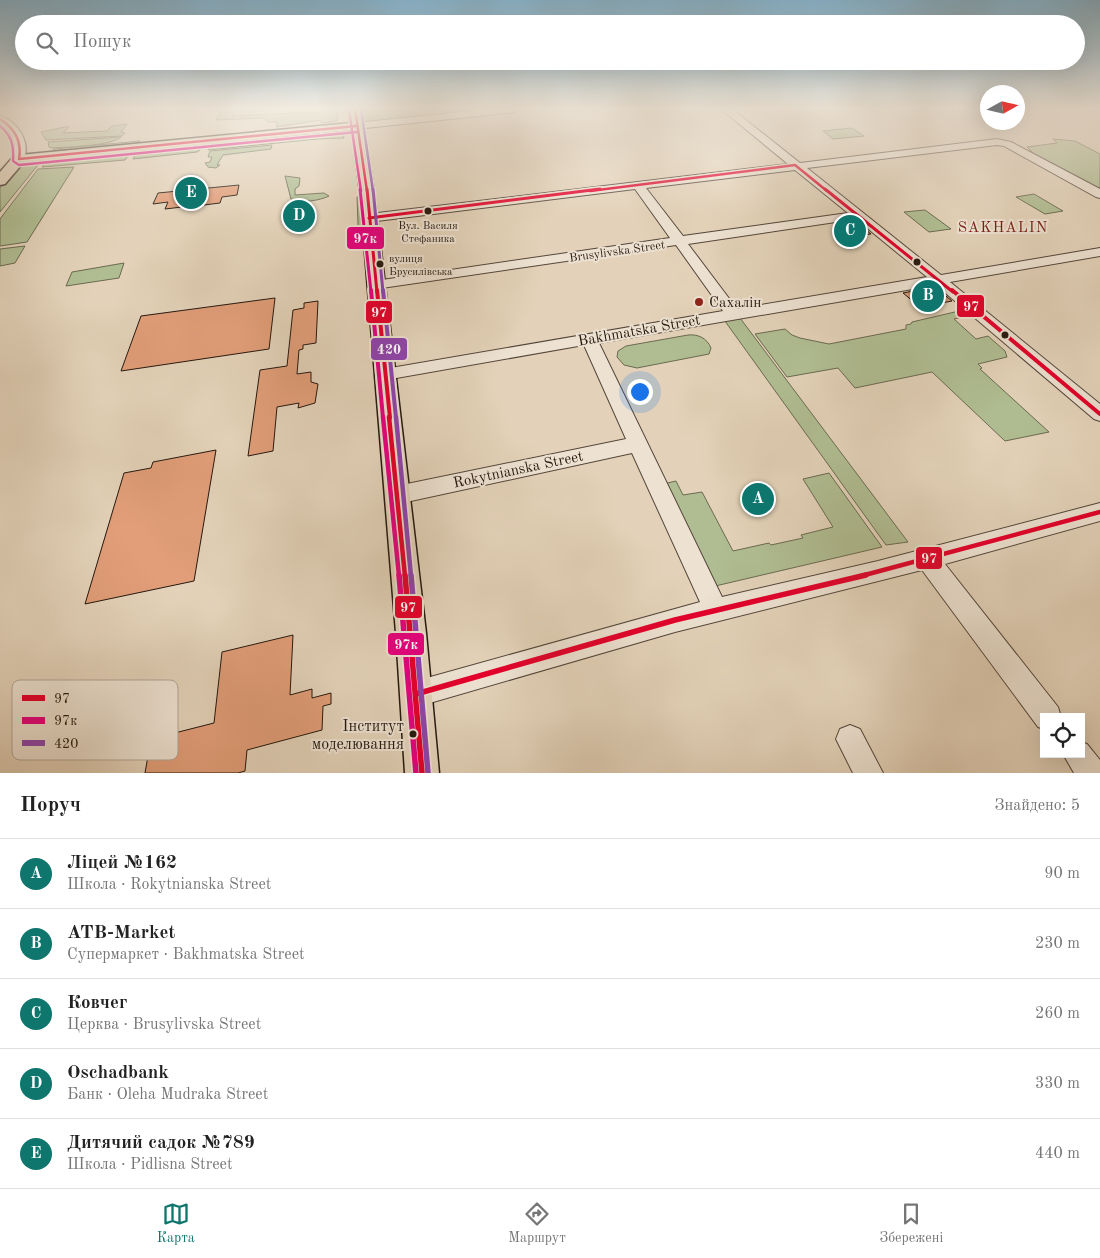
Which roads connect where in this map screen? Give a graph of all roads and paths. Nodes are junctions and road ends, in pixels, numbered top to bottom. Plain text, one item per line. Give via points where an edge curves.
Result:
1 (20, 145) edge
2 (161, 145) edge
3 (361, 145) edge
4 (770, 145) edge
5 (975, 145) edge
6 (1008, 145) edge
7 (19, 159) junction
8 (795, 166) junction
9 (0, 181) edge
10 (638, 185) junction
11 (1100, 194) edge
12 (858, 216) junction
13 (369, 218) junction
14 (678, 242) junction
15 (1100, 252) edge
16 (938, 279) junction
17 (376, 284) junction
18 (733, 314) junction
19 (589, 339) junction
20 (385, 374) junction
21 (1100, 414) edge
22 (638, 444) junction
23 (397, 495) junction
24 (1100, 512) edge
25 (927, 559) junction
26 (716, 610) junction
27 (416, 694) junction
28 (1045, 713) edge
29 (850, 739) dead end
30 (1080, 758) edge
31 (422, 773) edge
32 (869, 773) edge
33 (1092, 773) edge

1 - 7 street
2 - 7 main road
3 - 13 main road
4 - 8 street
5 - 8 street
6 - 11 street
7 - 9 main road
8 - 10 street
8 - 12 street
10 - 13 street
10 - 14 street
12 - 14 street, Brusylivska Street
12 - 16 street
13 - 17 main road
14 - 17 street, Brusylivska Street
14 - 18 street
15 - 16 street, Bakhmatska Street
16 - 18 street, Bakhmatska Street
16 - 21 street
17 - 20 main road
18 - 19 street, Bakhmatska Street
19 - 20 street, Bakhmatska Street
19 - 22 street
20 - 23 main road
22 - 23 street, Rokytnianska Street
22 - 26 street
23 - 27 main road
24 - 25 street
25 - 26 street
25 - 28 street
26 - 27 street
27 - 31 main road
29 - 32 street
30 - 33 street

